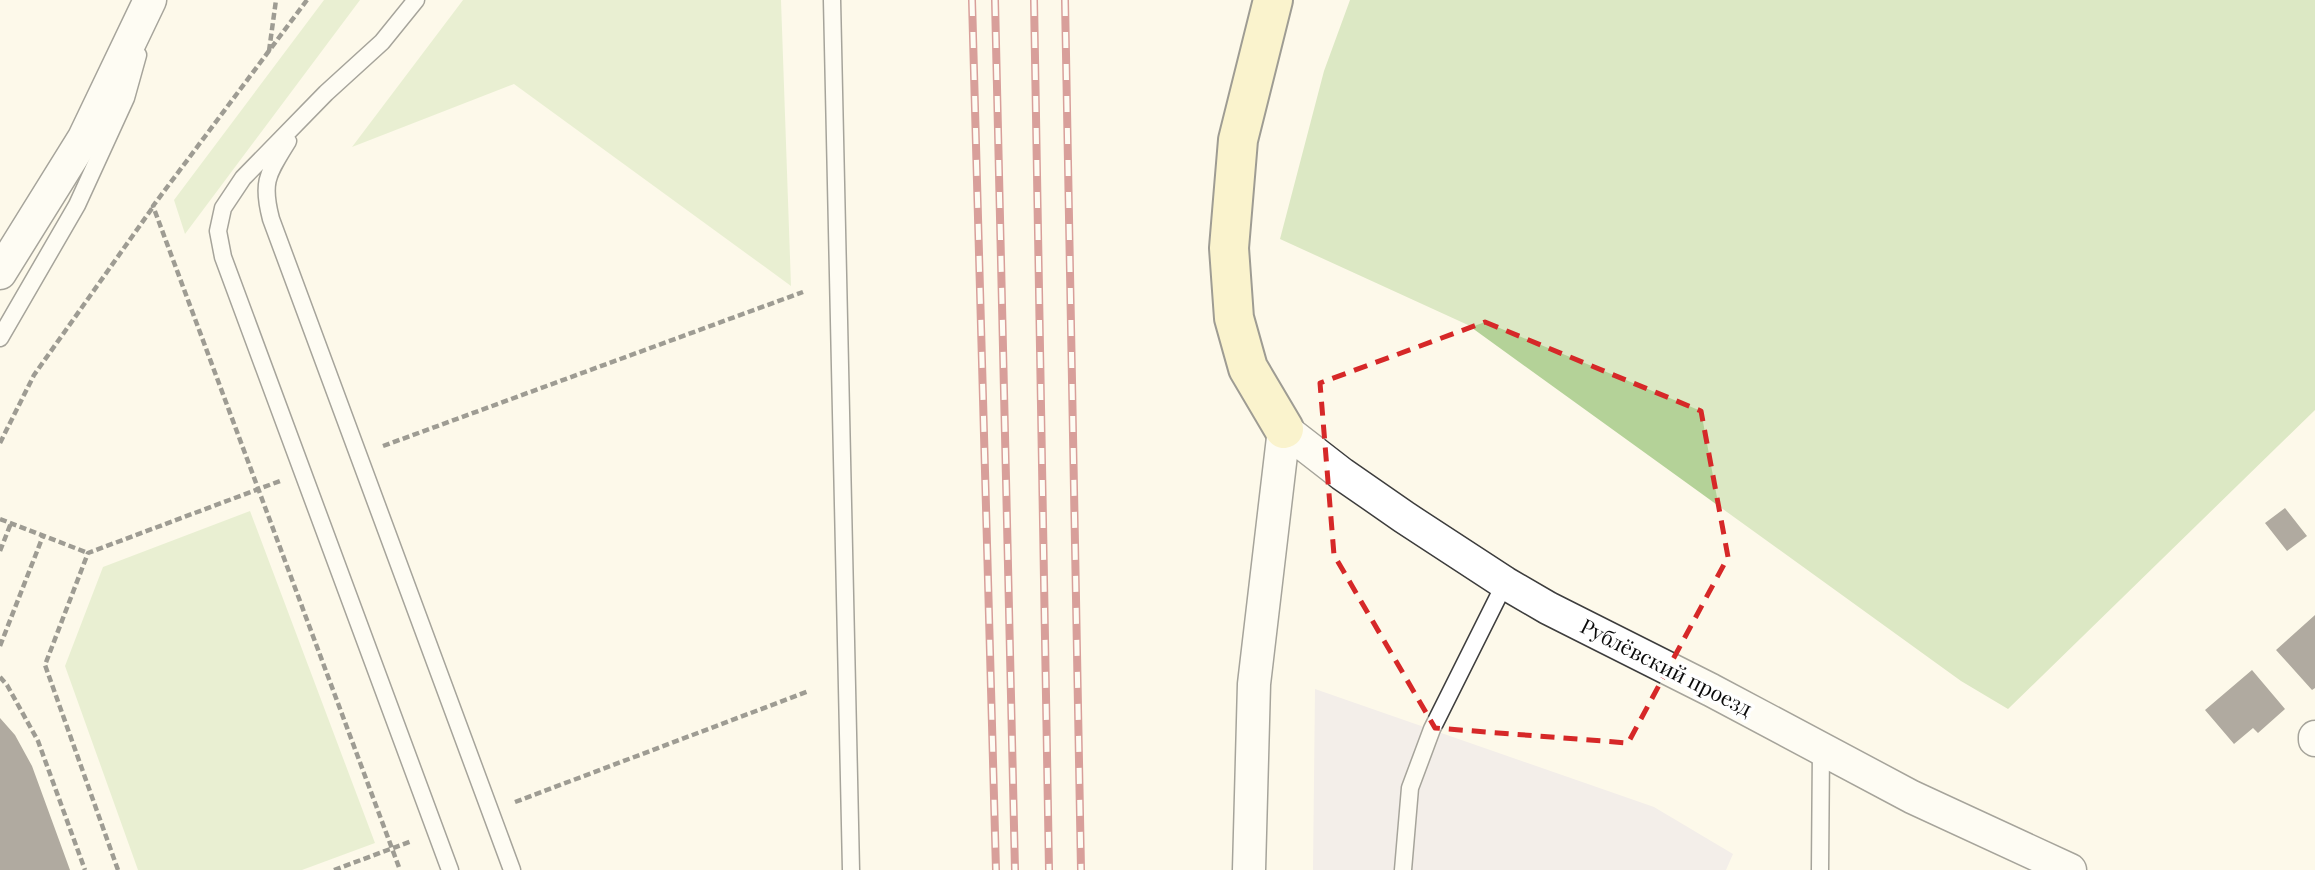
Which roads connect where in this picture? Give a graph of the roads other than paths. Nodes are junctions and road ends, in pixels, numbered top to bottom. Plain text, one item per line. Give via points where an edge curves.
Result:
1 (152, 0) edge
2 (416, 0) edge
3 (832, 0) edge
4 (1273, 0) edge
5 (302, 118) junction
6 (0, 273) edge
7 (0, 338) edge
8 (1284, 429) junction
9 (1505, 583) junction
10 (1821, 748) junction
11 (450, 870) edge
12 (512, 870) edge
13 (851, 870) edge
14 (1249, 870) edge
15 (1403, 870) edge
16 (1820, 870) edge
17 (2070, 870) edge

1 - 6 street via 84,138
1 - 7 lane via 125,97 77,205
2 - 5 lane via 382,42
3 - 13 lane
4 - 8 street via 1238,140 1229,248 1234,318 1248,368
5 - 11 lane via 243,178 223,208 218,231 223,257
5 - 12 lane via 268,174 264,195
8 - 9 street, Рублёвский проезд via 1342,474
8 - 14 street via 1254,684
9 - 10 street, Рублёвский проезд
9 - 15 lane via 1432,729 1410,789
10 - 16 lane
10 - 17 street, Рублёвский проезд via 1912,797

